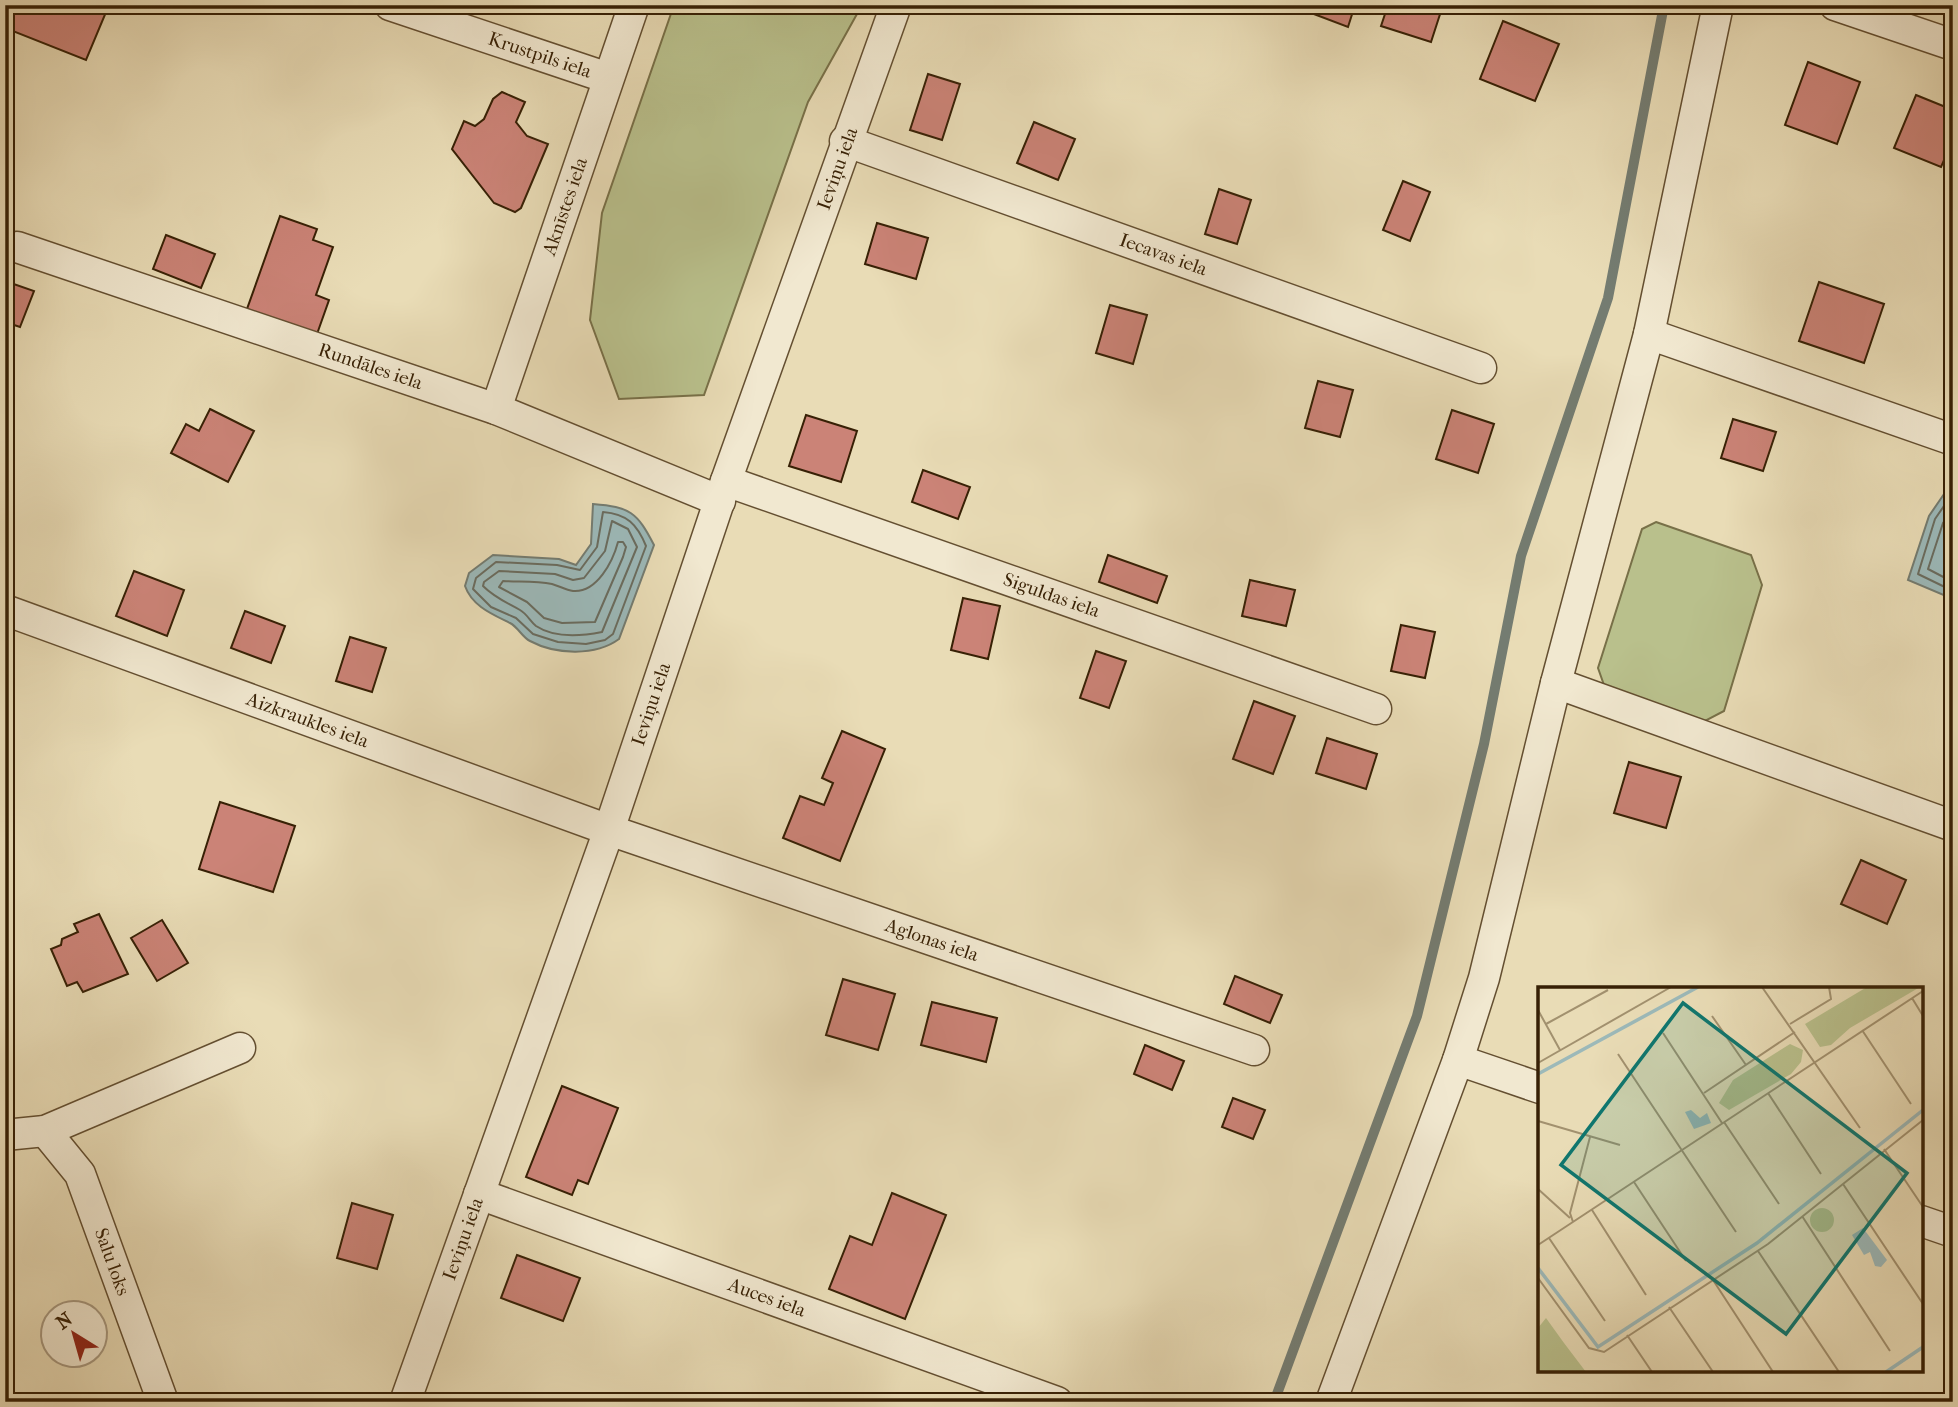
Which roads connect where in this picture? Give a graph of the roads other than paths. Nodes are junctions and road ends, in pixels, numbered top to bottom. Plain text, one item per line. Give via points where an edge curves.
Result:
1 (390, 5) edge
2 (634, 5) edge
3 (896, 5) edge
4 (1718, 5) edge
5 (1835, 5) edge
6 (1953, 45) edge
7 (608, 78) junction
8 (845, 141) junction
9 (17, 247) dead end
10 (1649, 334) junction
11 (1481, 368) dead end
12 (496, 409) junction
13 (1953, 440) edge
14 (723, 491) junction
15 (5, 610) edge
16 (1556, 683) junction
17 (1376, 709) dead end
18 (1953, 826) edge
19 (609, 830) junction
20 (240, 1048) dead end
21 (1254, 1050) dead end
22 (1458, 1060) junction
23 (1538, 1087) edge
24 (45, 1131) junction
25 (5, 1135) edge
26 (479, 1194) junction
27 (1923, 1222) edge
28 (1953, 1232) edge
29 (163, 1402) edge
30 (405, 1402) edge
31 (1057, 1402) edge
32 (1331, 1402) edge

1 - 7 street, Krustpils iela
2 - 7 street, Aknīstes iela
3 - 8 street, Ieviņu iela
4 - 10 street
5 - 6 street
7 - 12 street, Aknīstes iela
8 - 11 street, Iecavas iela
8 - 14 street, Ieviņu iela
9 - 12 street, Rundāles iela
10 - 13 street
10 - 16 street
12 - 14 street, Rundāles iela
14 - 17 street, Siguldas iela
14 - 19 street, Ieviņu iela
15 - 19 street, Aizkraukles iela
16 - 18 street
16 - 22 street via 1487,966
19 - 21 street, Aglonas iela
19 - 26 street, Ieviņu iela
20 - 24 street
22 - 23 street
22 - 32 street
24 - 25 street
24 - 29 street, Salu loks via 80,1174
26 - 30 street, Ieviņu iela
26 - 31 street, Auces iela
27 - 28 street

